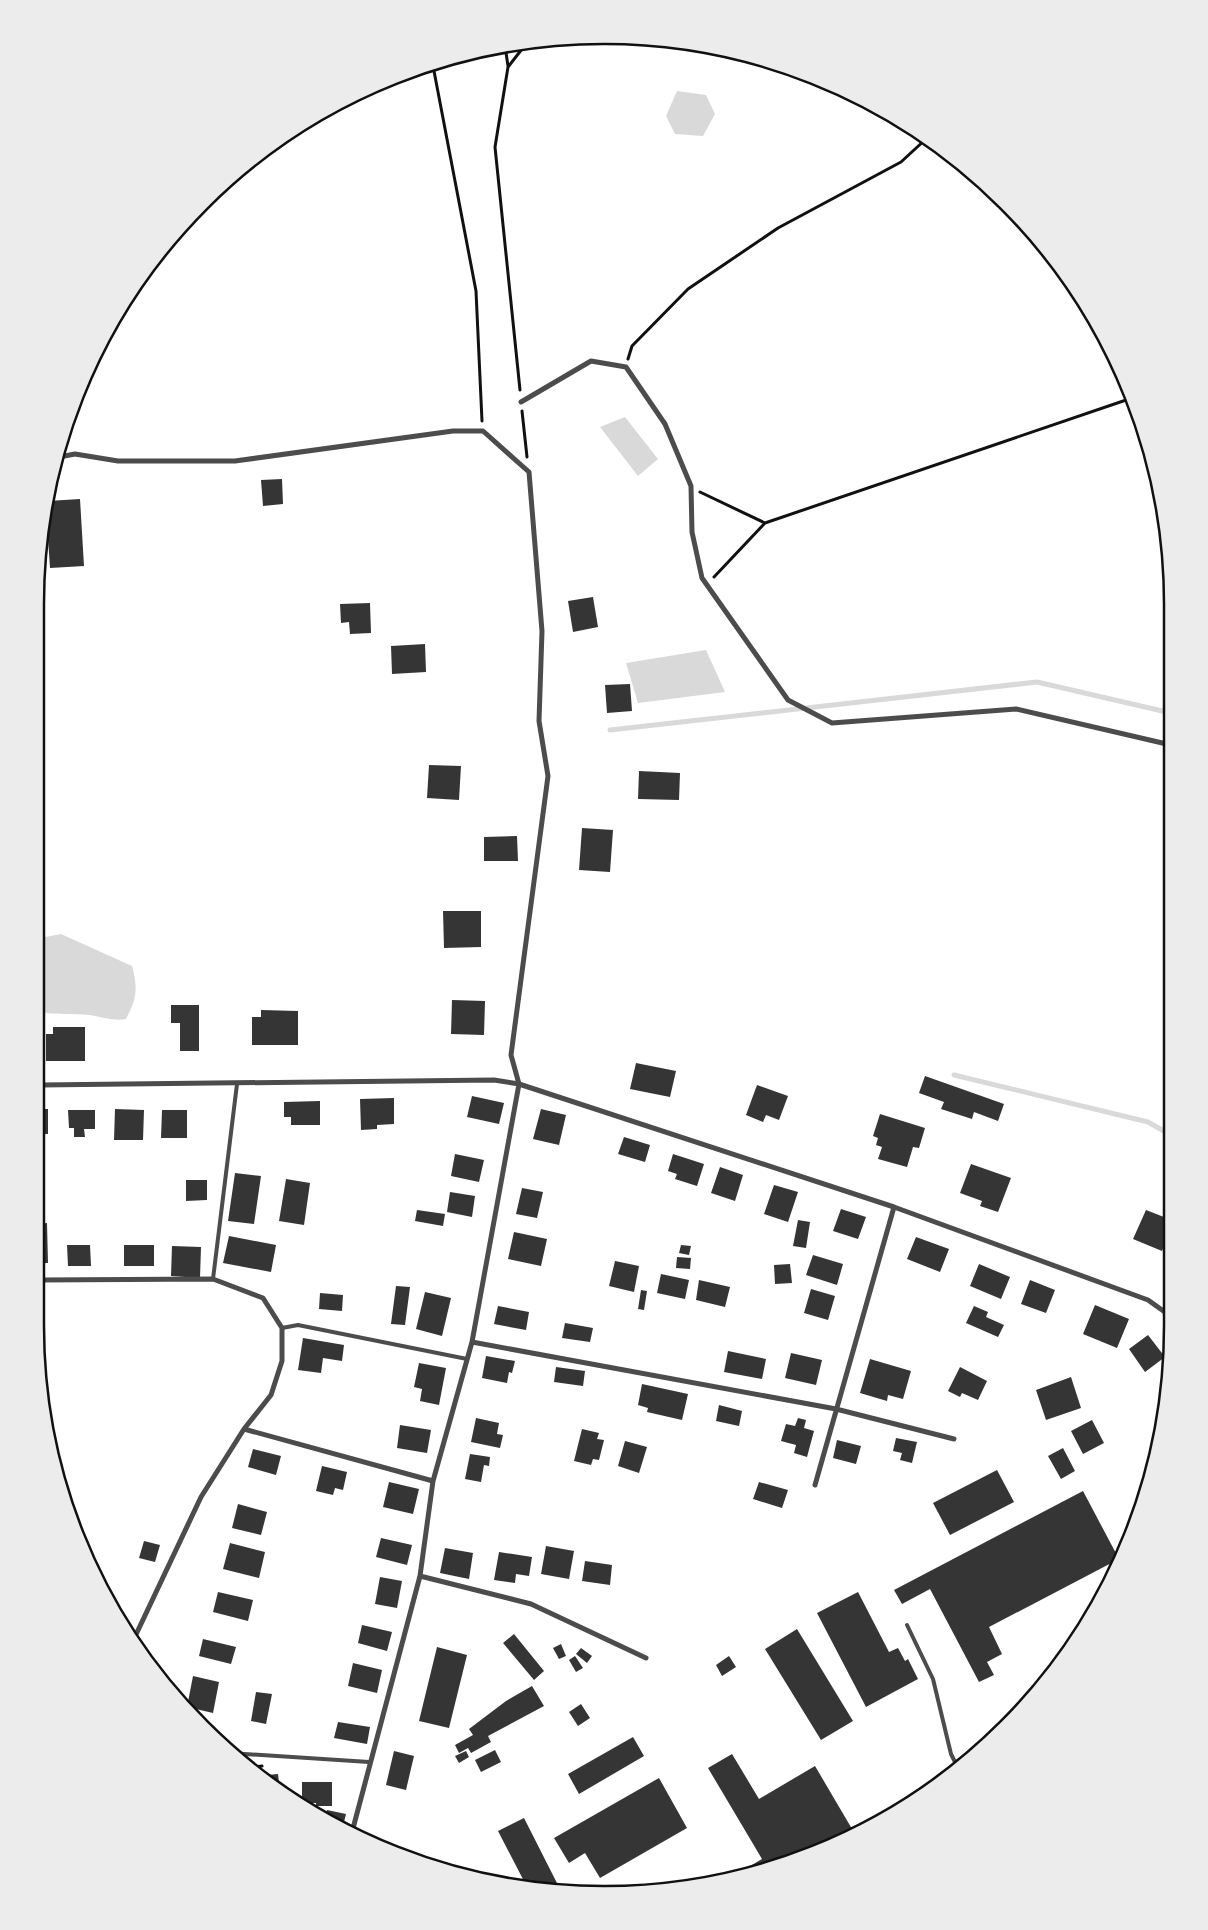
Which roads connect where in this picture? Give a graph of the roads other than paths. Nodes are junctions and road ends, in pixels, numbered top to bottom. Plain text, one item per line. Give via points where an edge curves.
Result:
1 (521, 402) road end
2 (64, 456) edge
3 (1164, 743) edge
4 (237, 1084) junction
5 (519, 1084) junction
6 (44, 1085) edge
7 (894, 1208) junction
8 (44, 1280) edge
9 (213, 1280) junction
10 (1164, 1312) edge
11 (282, 1328) junction
12 (472, 1342) junction
13 (467, 1359) junction
14 (836, 1409) junction
15 (244, 1429) junction
16 (954, 1440) dead end
17 (433, 1481) junction
18 (815, 1485) dead end
19 (420, 1576) junction
20 (907, 1625) dead end
21 (136, 1634) edge
22 (646, 1658) dead end
23 (243, 1754) edge
24 (370, 1762) junction
25 (955, 1762) edge
26 (353, 1827) edge

1 - 3 street via 591,361 626,367 665,424 691,486 692,532 702,578 788,700 832,723 1016,709
2 - 5 street via 75,454 118,461 235,461 453,432 483,431 529,472 542,631 538,721 548,776 511,1055
4 - 5 street via 494,1080
4 - 6 street
4 - 9 lane
5 - 7 street
5 - 12 street
7 - 10 street via 1148,1300
7 - 14 street
8 - 9 street
9 - 11 street via 263,1298
11 - 13 lane via 298,1325
11 - 15 street via 282,1361 271,1395
12 - 13 street
12 - 14 street
13 - 17 street
14 - 16 street
14 - 18 street
15 - 17 street
15 - 21 street via 201,1497
17 - 19 street
19 - 22 street via 531,1604
19 - 24 street
20 - 25 lane via 933,1679
23 - 24 lane
24 - 26 street

